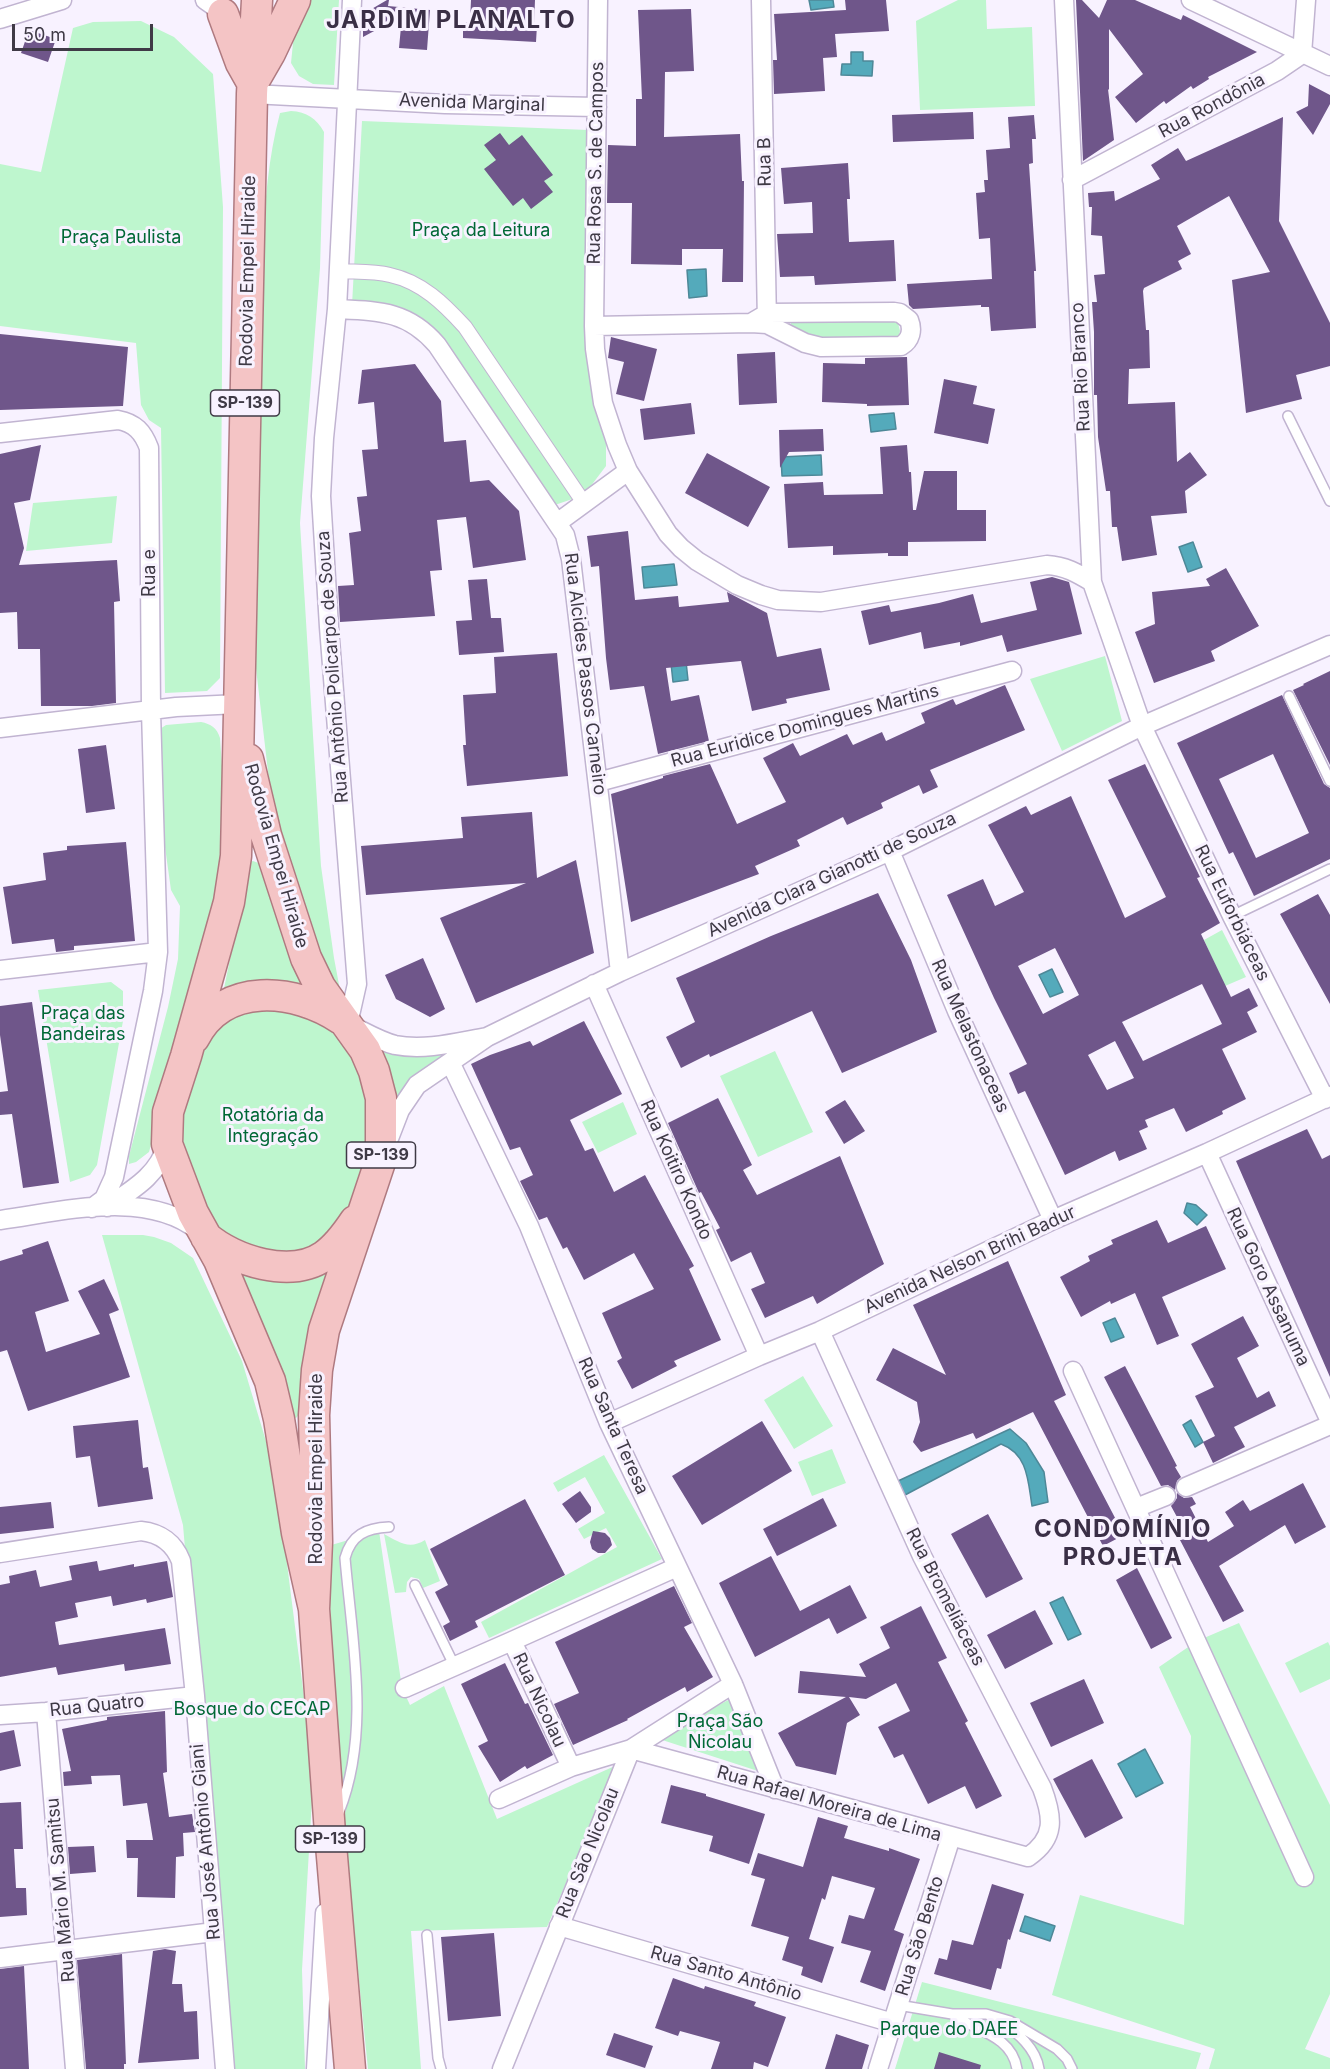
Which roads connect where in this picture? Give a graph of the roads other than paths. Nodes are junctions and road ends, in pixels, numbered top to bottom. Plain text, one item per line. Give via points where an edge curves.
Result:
1 (62, 0) edge
2 (295, 0) edge
3 (352, 0) edge
4 (598, 0) edge
5 (761, 0) edge
6 (1064, 0) edge
7 (1191, 0) edge
8 (1306, 0) edge
9 (214, 5) edge
10 (256, 12) edge
11 (0, 19) edge
12 (1302, 54) junction
13 (1330, 66) edge
14 (252, 89) junction
15 (347, 98) junction
16 (597, 107) junction
17 (1072, 180) junction
18 (339, 271) junction
19 (337, 309) junction
20 (762, 320) junction
21 (594, 326) junction
22 (1288, 416) dead end
23 (0, 433) edge
24 (628, 471) junction
25 (1330, 501) edge
26 (584, 503) junction
27 (557, 523) junction
28 (1092, 582) junction
29 (1330, 645) edge
30 (1012, 671) dead end
31 (1289, 696) dead end
32 (151, 711) junction
33 (238, 713) junction
34 (1142, 726) junction
35 (0, 728) edge
36 (1330, 781) edge
37 (598, 782) junction
38 (890, 851) junction
39 (1330, 869) edge
40 (1232, 916) junction
41 (158, 952) junction
42 (0, 970) edge
43 (620, 972) junction
44 (594, 984) junction
45 (348, 1024) junction
46 (487, 1037) junction
47 (186, 1056) junction
48 (450, 1062) junction
49 (1328, 1097) edge
50 (167, 1144) junction
51 (1207, 1153) junction
52 (381, 1159) junction
53 (372, 1190) junction
54 (100, 1207) junction
55 (0, 1220) edge
56 (1053, 1220) junction
57 (204, 1235) junction
58 (820, 1331) junction
59 (759, 1356) junction
60 (1073, 1371) dead end
61 (1330, 1423) edge
62 (609, 1424) junction
63 (1186, 1487) dead end
64 (1166, 1496) dead end
65 (1136, 1508) junction
66 (389, 1527) dead end
67 (0, 1553) edge
68 (676, 1567) junction
69 (416, 1585) dead end
70 (315, 1609) junction
71 (512, 1641) junction
72 (454, 1665) junction
73 (733, 1684) junction
74 (405, 1688) dead end
75 (195, 1696) junction
76 (46, 1712) junction
77 (0, 1715) edge
78 (631, 1749) junction
79 (571, 1767) junction
80 (776, 1790) junction
81 (499, 1799) dead end
82 (330, 1833) junction
83 (951, 1837) junction
84 (1028, 1857) joint
85 (1304, 1877) dead end
86 (558, 1926) junction
87 (214, 1932) junction
88 (427, 1935) dead end
89 (65, 1950) junction
90 (0, 1958) edge
91 (898, 2005) junction
92 (952, 2014) junction
93 (981, 2015) junction
94 (892, 2023) junction
95 (968, 2025) junction
96 (75, 2069) edge
97 (225, 2069) edge
98 (316, 2069) edge
99 (350, 2069) edge
100 (441, 2069) edge
101 (502, 2069) edge
102 (878, 2069) edge
103 (1017, 2069) edge
104 (1039, 2069) edge
105 (1072, 2069) edge

1 - 11 street
2 - 10 street via 276,21
2 - 14 main road
3 - 15 street, Rua Antônio Policarpo de Souza
4 - 16 street, Rua Rosa S. de Campos
5 - 20 street, Rua B
6 - 17 street, Rua Rio Branco
7 - 12 street
8 - 12 street
9 - 10 street via 230,19
9 - 14 main road
10 - 14 main road, Rodovia Empei Hiraide / SP-139
12 - 13 street
12 - 17 street, Rua Rondônia
14 - 15 street, Avenida Marginal
14 - 33 main road, Rodovia Empei Hiraide / SP-139
15 - 16 street, Avenida Marginal
15 - 18 street, Rua Antônio Policarpo de Souza
16 - 21 street, Rua Rosa S. de Campos
17 - 28 street, Rua Rio Branco
18 - 19 street, Rua Antônio Policarpo de Souza
18 - 26 street via 389,275 429,292 447,307 465,327
19 - 27 street, Rua Alcides Passos Carneiro via 394,315 426,332
19 - 45 street, Rua Antônio Policarpo de Souza via 321,496 357,984
20 - 20 street via 826,348 901,346 909,340 911,330 909,320 894,312
20 - 21 street
21 - 24 street, Rua Rosa S. de Campos via 603,403
22 - 25 lane
23 - 32 street, Rua e via 118,420 129,422 146,439
24 - 26 street
24 - 28 street, Rua Rosa S. de Campos via 681,548 761,596 821,602 1047,565 1074,571
26 - 27 street
27 - 37 street, Rua Alcides Passos Carneiro via 570,547
28 - 34 street, Rua Rio Branco
29 - 34 street, Avenida Clara Gianotti de Souza
30 - 37 street, Rua Euridice Domingues Martins
31 - 36 lane
32 - 33 street
32 - 35 street
32 - 41 street, Rua e
33 - 45 main road, Rodovia Empei Hiraide / SP-139 via 266,835 306,958 320,987
33 - 47 main road, Rodovia Empei Hiraide / SP-139 via 233,877
34 - 38 street, Avenida Clara Gianotti de Souza
34 - 40 street, Rua Euforbiáceas
37 - 43 street, Rua Alcides Passos Carneiro
38 - 43 street, Avenida Clara Gianotti de Souza
38 - 56 street, Rua Melastonaceas via 957,1011
39 - 40 lane
40 - 49 street, Rua Euforbiáceas
41 - 42 street
41 - 54 street, Rua e via 114,1177
43 - 44 street, Avenida Clara Gianotti de Souza
44 - 46 street, Avenida Clara Gianotti de Souza
44 - 59 street, Rua Koitiro Kondo
45 - 46 street via 401,1046
45 - 47 main road via 324,1009 291,997 253,996 233,1002 208,1018
45 - 52 main road, Rodovia Empei Hiraide / SP-139 via 365,1050 379,1088
46 - 48 street, Avenida Clara Gianotti de Souza
47 - 50 main road, Rodovia Empei Hiraide / SP-139 via 168,1112
48 - 52 street, Avenida Clara Gianotti de Souza via 408,1096
48 - 62 street, Rua Santa Teresa via 529,1226
49 - 51 street, Avenida Nelson Brihi Badur
50 - 54 street via 165,1155 144,1182
50 - 57 main road, Rodovia Empei Hiraide / SP-139
51 - 56 street, Avenida Nelson Brihi Badur
51 - 61 street, Rua Goro Assanuma
52 - 53 main road, Rodovia Empei Hiraide / SP-139
53 - 57 main road via 345,1235 323,1257 310,1262 277,1265 247,1261 219,1248
53 - 70 main road, Rodovia Empei Hiraide / SP-139 via 324,1330 317,1370
54 - 55 street
54 - 57 street via 142,1207 170,1214
56 - 58 street, Avenida Nelson Brihi Badur
57 - 70 main road, Rodovia Empei Hiraide / SP-139 via 219,1260 276,1399 297,1533
58 - 59 street, Avenida Nelson Brihi Badur
58 - 84 street, Rua Bromeliáceas via 922,1556 1047,1802 1050,1817 1046,1840
59 - 62 street, Avenida Nelson Brihi Badur
60 - 65 street
61 - 63 street
62 - 68 street, Rua Santa Teresa
64 - 65 street
65 - 85 street
66 - 82 lane via 364,1532 349,1546 345,1558 355,1663 356,1727 347,1790
67 - 75 street, Rua José Antônio Giani via 141,1532 168,1541 181,1561
68 - 71 street, Rua Nicolau
68 - 73 street, Rua Santa Teresa
69 - 72 lane
70 - 82 main road, Rodovia Empei Hiraide / SP-139
71 - 72 street
71 - 79 street, Rua Nicolau
72 - 74 street
73 - 78 street
73 - 80 street, Rua Santa Teresa
75 - 76 street, Rua Quatro
75 - 87 street, Rua José Antônio Giani
76 - 77 street, Rua Quatro
76 - 89 street, Rua Mário M. Samitsu
78 - 79 street, Rua Nicolau
78 - 80 street, Rua Rafael Moreira de Lima
78 - 86 street, Rua São Nicolau
79 - 81 street
80 - 83 street, Rua Rafael Moreira de Lima
82 - 98 street
82 - 99 main road, Rodovia Empei Hiraide / SP-139
83 - 84 street, Rua Rafael Moreira de Lima
83 - 91 street, Rua São Bento
86 - 94 street, Rua Santo Antônio
86 - 101 street, Rua São Nicolau
87 - 89 street
87 - 97 street, Rua José Antônio Giani
88 - 100 lane
89 - 90 street
89 - 96 street, Rua Mário M. Samitsu
91 - 92 lane
91 - 94 street, Rua São Bento
92 - 93 lane
92 - 95 lane
93 - 95 lane
93 - 104 lane via 1014,2031 1034,2054
93 - 105 lane via 1016,2024 1057,2049
94 - 102 street, Rua São Bento
95 - 103 lane via 999,2039

